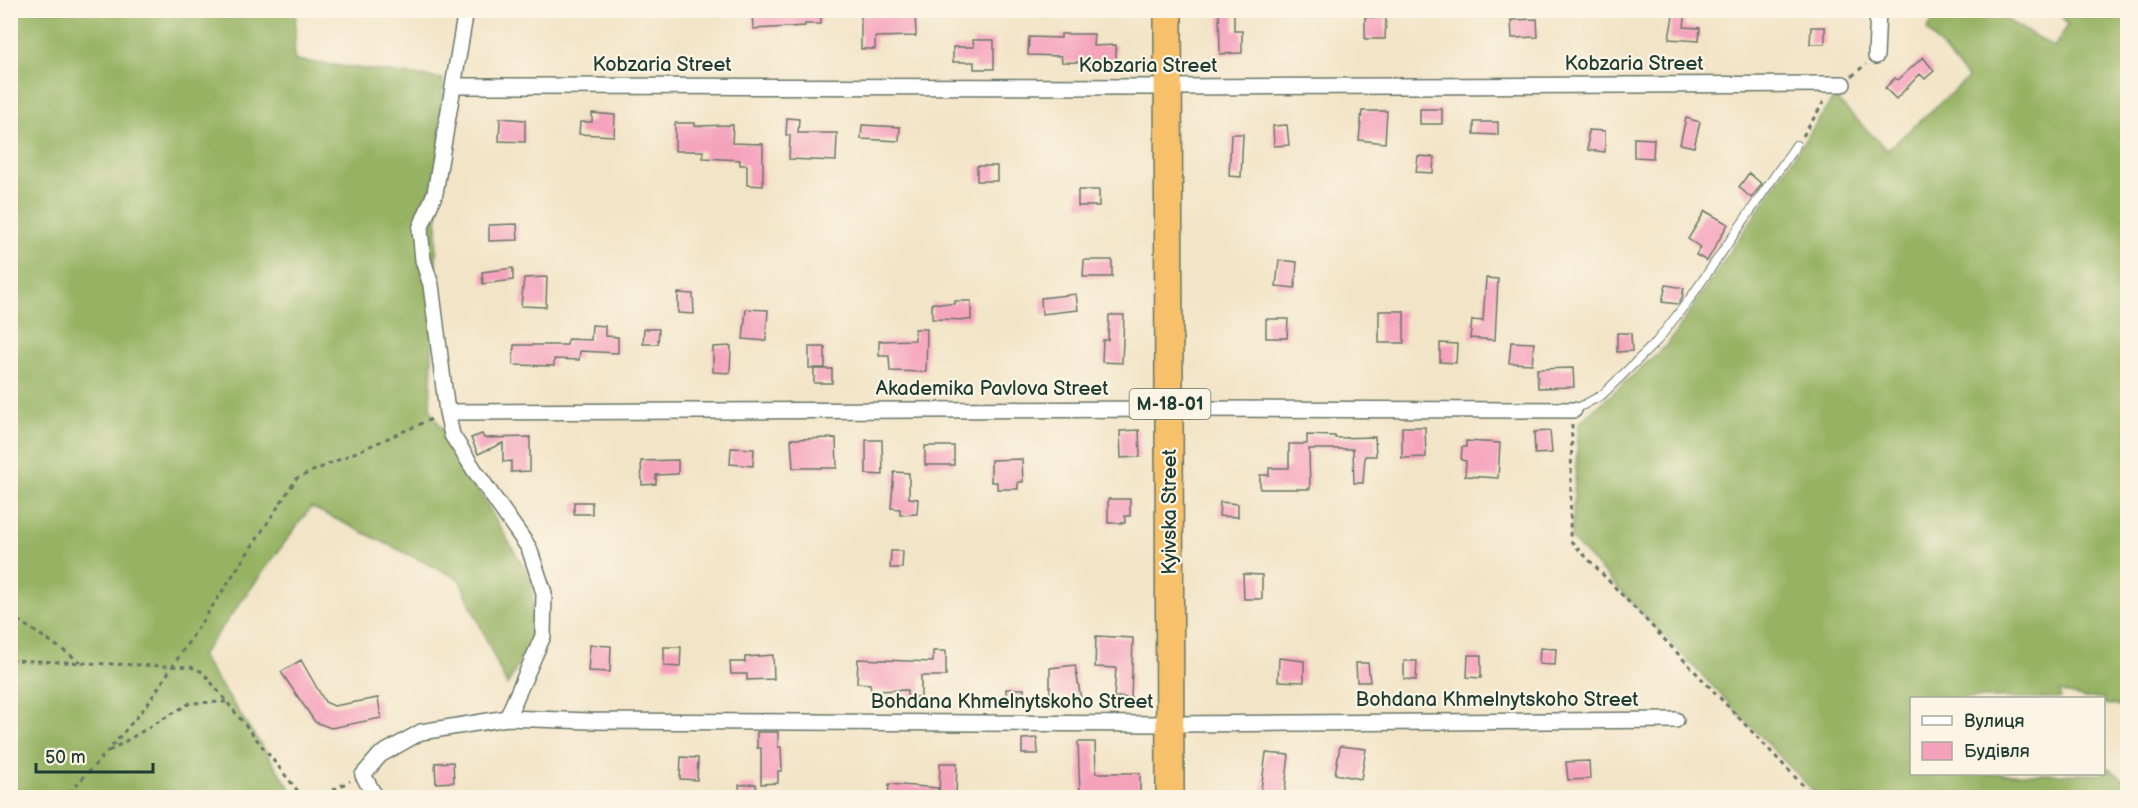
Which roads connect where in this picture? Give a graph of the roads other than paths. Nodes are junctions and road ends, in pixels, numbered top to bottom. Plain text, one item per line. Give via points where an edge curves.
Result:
1 (466, 10) edge
2 (1168, 10) edge
3 (1878, 10) edge
4 (1876, 56) road end
5 (1839, 84) road end
6 (453, 86) junction
7 (1168, 87) junction
8 (1796, 145) road end
9 (1170, 409) junction
10 (1574, 410) joint
11 (447, 412) junction
12 (507, 718) junction
13 (1676, 720) dead end
14 (1169, 724) junction
15 (375, 798) edge
16 (1170, 798) edge

1 - 6 street
2 - 7 highway, Kyivska Street / М-18-01
3 - 4 street
5 - 7 street, Kobzaria Street
6 - 7 street, Kobzaria Street
6 - 11 street via 435,193 420,229
7 - 9 highway, Kyivska Street / М-18-01
8 - 10 lane via 1657,341 1602,395
9 - 10 street, Akademika Pavlova Street
9 - 11 street, Akademika Pavlova Street
9 - 14 highway, Kyivska Street / М-18-01
11 - 12 street via 452,435 529,548 544,593 543,636
12 - 14 street, Bohdana Khmelnytskoho Street
12 - 15 street, Bohdana Khmelnytskoho Street via 420,732 380,755 363,775
13 - 14 street, Bohdana Khmelnytskoho Street
14 - 16 highway, Kyivska Street / М-18-01

